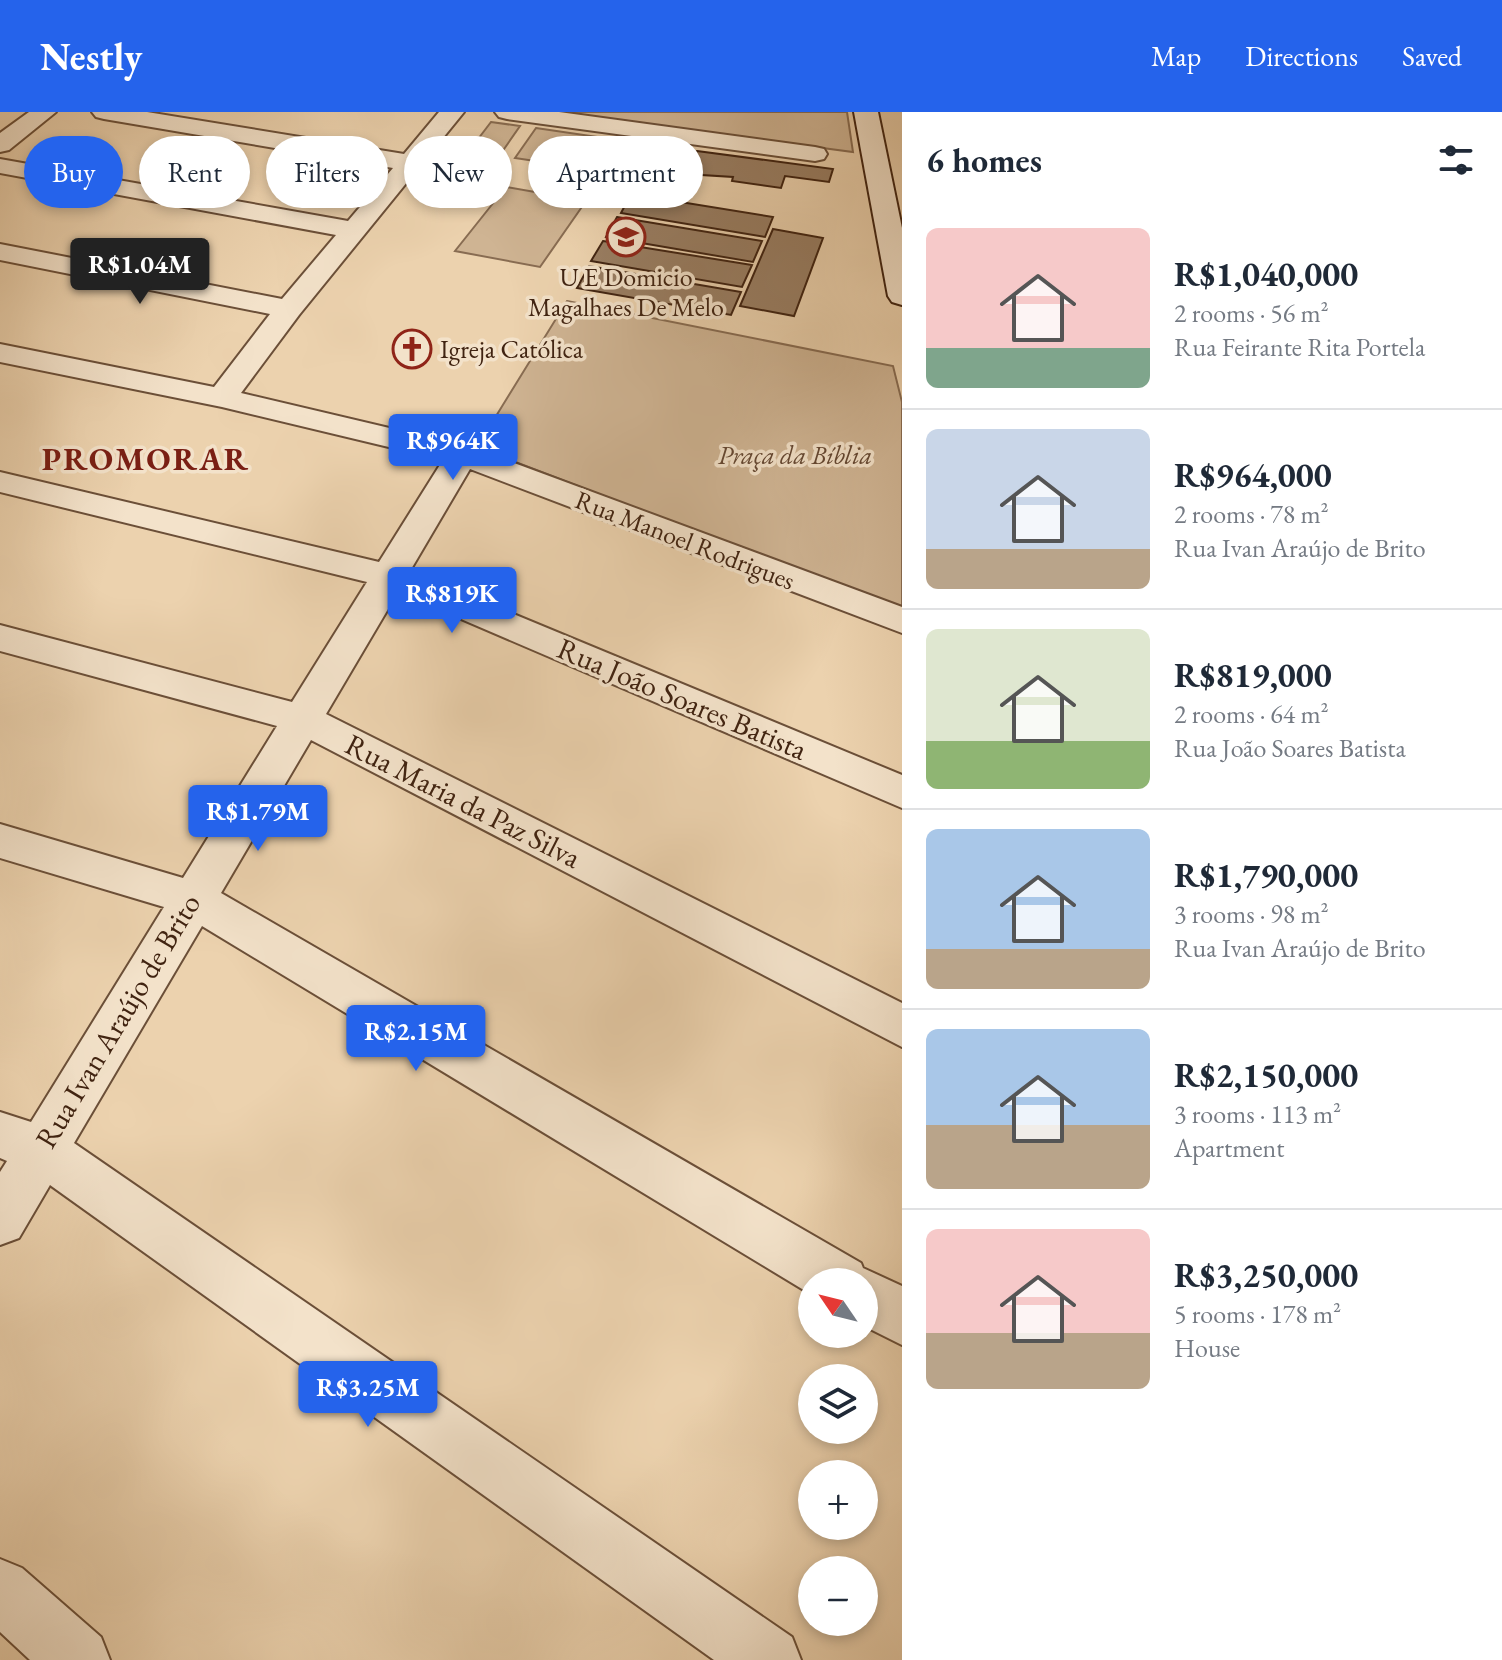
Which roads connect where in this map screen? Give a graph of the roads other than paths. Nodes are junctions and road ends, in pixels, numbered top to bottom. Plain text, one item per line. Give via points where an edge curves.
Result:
1 (44, 112) edge
2 (104, 112) edge
3 (452, 112) edge
4 (507, 112) edge
5 (866, 112) edge
6 (432, 136) edge
7 (0, 145) edge
8 (815, 154) dead end
9 (404, 162) edge
10 (0, 166) edge
11 (404, 170) edge
12 (892, 183) edge
13 (355, 230) junction
14 (0, 252) edge
15 (902, 296) edge
16 (289, 309) junction
17 (0, 353) edge
18 (222, 398) junction
19 (462, 455) junction
20 (0, 482) edge
21 (391, 576) junction
22 (902, 621) edge
23 (0, 638) edge
24 (301, 718) junction
25 (902, 792) edge
26 (0, 841) edge
27 (192, 898) junction
28 (902, 1026) edge
29 (20, 1142) edge
30 (0, 1220) edge
31 (818, 1268) edge
32 (878, 1303) edge
33 (902, 1317) edge
34 (0, 1590) edge
35 (78, 1660) edge
36 (769, 1660) edge

1 - 7 street
2 - 9 street
3 - 6 street
4 - 8 street
5 - 12 street
10 - 13 street
11 - 13 street
12 - 15 street
13 - 16 street
14 - 16 street
16 - 18 street
17 - 18 street, Rua Manoel Rodrigues
18 - 19 street, Rua Manoel Rodrigues
19 - 21 street, Rua Ivan Araújo de Brito
19 - 22 street, Rua Manoel Rodrigues
20 - 21 street, Rua João Soares Batista
21 - 24 street, Rua Ivan Araújo de Brito
21 - 25 street, Rua João Soares Batista
23 - 24 street, Rua Maria da Paz Silva
24 - 27 street, Rua Ivan Araújo de Brito
24 - 28 street, Rua Maria da Paz Silva
26 - 27 street
27 - 29 street, Rua Ivan Araújo de Brito
27 - 31 street
29 - 30 street, Rua Ivan Araújo de Brito
29 - 36 street
32 - 33 street
34 - 35 street

